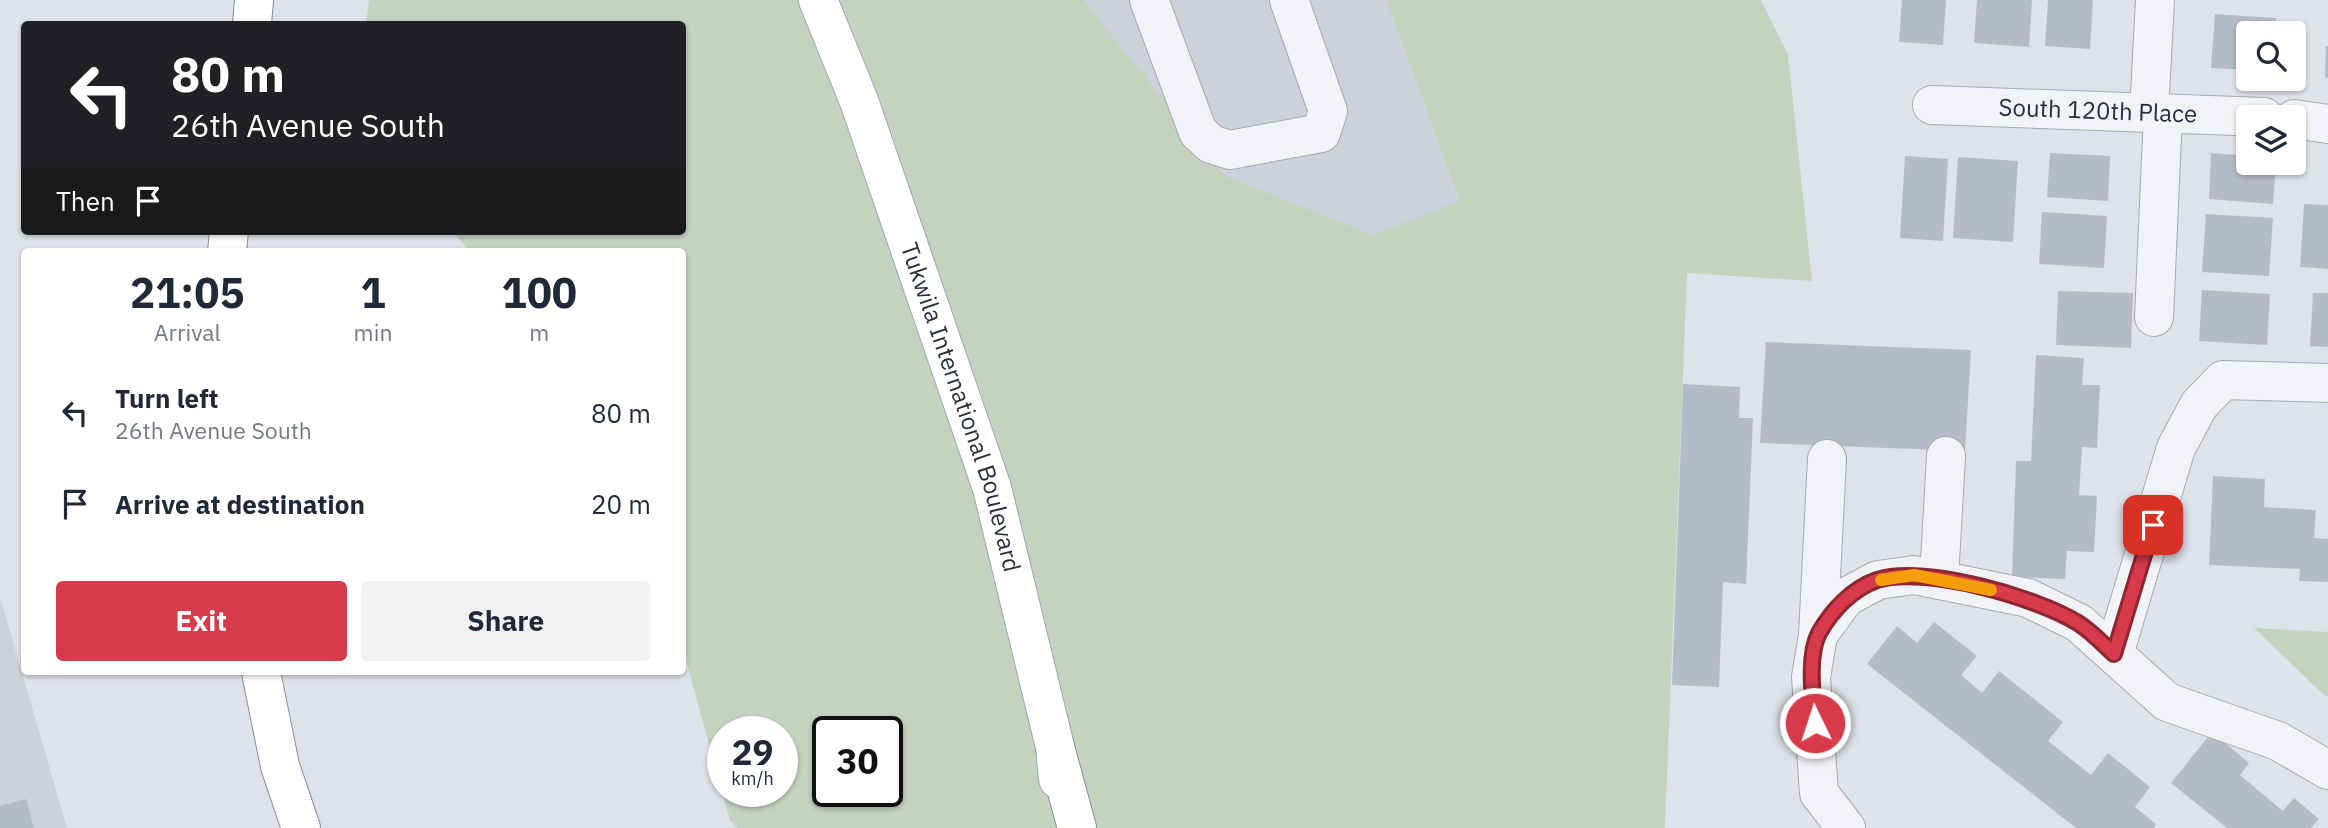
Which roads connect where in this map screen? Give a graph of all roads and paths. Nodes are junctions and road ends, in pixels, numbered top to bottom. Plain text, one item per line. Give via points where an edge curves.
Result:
1 (254, 0) edge
2 (818, 0) edge
3 (1149, 0) edge
4 (1289, 0) edge
5 (2155, 0) edge
6 (251, 21) edge
7 (1932, 105) dead end
8 (2156, 114) junction
9 (2236, 116) edge
10 (2306, 121) edge
11 (2328, 124) edge
12 (2154, 317) dead end
13 (2328, 383) edge
14 (1946, 456) dead end
15 (1827, 459) dead end
16 (1940, 580) junction
17 (1818, 635) junction
18 (2114, 654) junction
19 (262, 675) edge
20 (1055, 747) junction
21 (2328, 770) edge
22 (301, 828) edge
23 (1062, 828) edge
24 (1077, 828) edge
25 (1846, 828) edge

1 - 6 main road
2 - 20 main road, Tukwila International Boulevard via 859,101 992,488
3 - 4 street via 1198,132 1211,144 1230,150 1321,133 1328,111
5 - 8 street
7 - 8 street, South 120th Place
8 - 9 street, South 120th Place
8 - 12 street
10 - 11 street
13 - 18 street via 2223,380 2199,405 2176,447
14 - 16 street
15 - 17 street
16 - 17 street via 1914,575 1878,580 1846,597
16 - 18 street via 2028,598 2079,623
17 - 25 street via 1811,677 1819,793
18 - 21 street via 2167,702 2277,741
19 - 22 main road via 281,766
20 - 23 main road, Tukwila International Boulevard
20 - 24 main road

